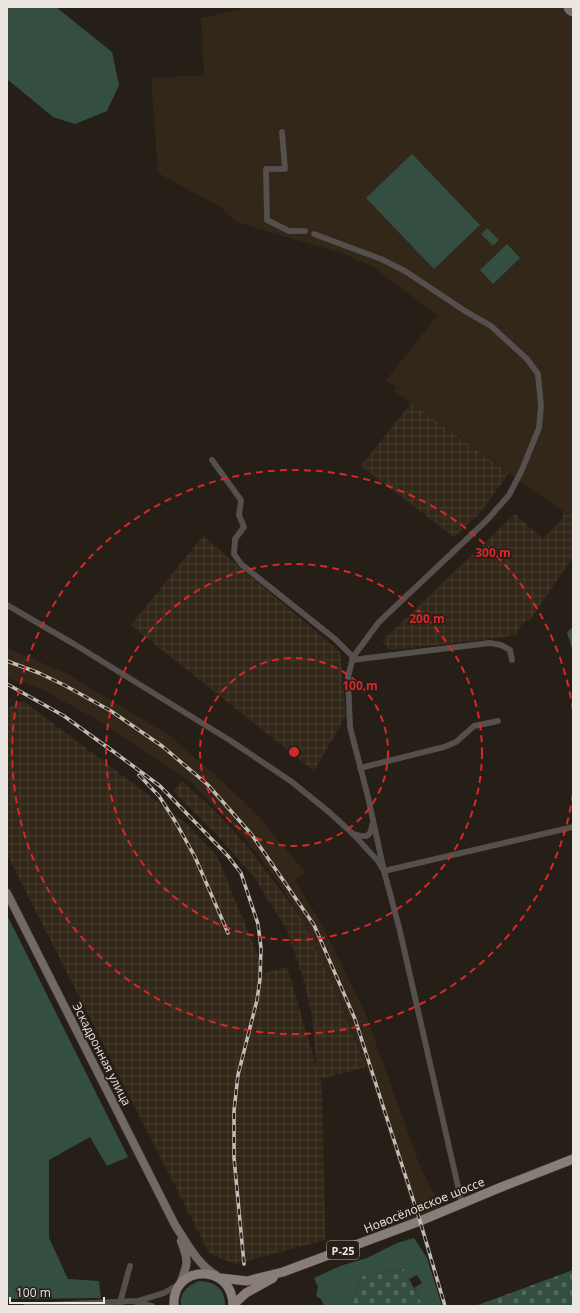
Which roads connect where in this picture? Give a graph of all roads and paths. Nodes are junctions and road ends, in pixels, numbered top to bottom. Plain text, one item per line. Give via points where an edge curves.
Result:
1 (282, 132) dead end
2 (305, 231) dead end
3 (314, 234) dead end
4 (212, 460) dead end
5 (7, 605) edge
6 (353, 658) junction
7 (512, 660) dead end
8 (498, 721) dead end
9 (360, 768) junction
10 (373, 820) junction
11 (573, 828) edge
12 (352, 834) junction
13 (384, 871) junction
14 (7, 893) edge
15 (573, 1159) edge
16 (462, 1204) junction
17 (175, 1225) junction
18 (130, 1266) dead end
19 (283, 1272) junction
20 (220, 1278) junction
21 (180, 1284) junction
22 (138, 1302) junction
23 (119, 1304) edge
24 (233, 1305) edge
25 (27, 1306) edge
26 (152, 1306) edge
27 (174, 1306) edge

1 - 2 street via 285,169 266,169 267,220 289,231
3 - 6 street via 382,259 491,326 527,359 538,374 540,390 541,406 537,436 509,495 488,519 379,622
4 - 6 street via 241,500 238,515 244,527 235,539 234,554 241,564 335,639
5 - 12 street via 231,741 292,782
6 - 7 street via 490,643 510,650
6 - 9 street via 348,677 350,727
8 - 9 street via 474,726 456,742 444,747
9 - 10 street
10 - 12 street via 372,830 368,835
10 - 13 street
11 - 13 street
12 - 13 street via 378,861
13 - 16 street via 400,927
14 - 17 main road, Эскадронная улица
15 - 16 main road, Новосёловское шоссе / Р-25
16 - 19 main road, Новосёловское шоссе / Р-25
17 - 20 main road via 200,1262 209,1272
17 - 21 main road via 187,1257
18 - 23 street
19 - 20 main road, Новосёловское шоссе via 247,1281
19 - 24 main road, Новосёловское шоссе via 246,1293
20 - 21 main road, Новосёловское шоссе via 198,1274 188,1277
20 - 24 main road via 230,1290
21 - 22 street
21 - 27 main road
22 - 23 street
22 - 26 street
23 - 25 street

